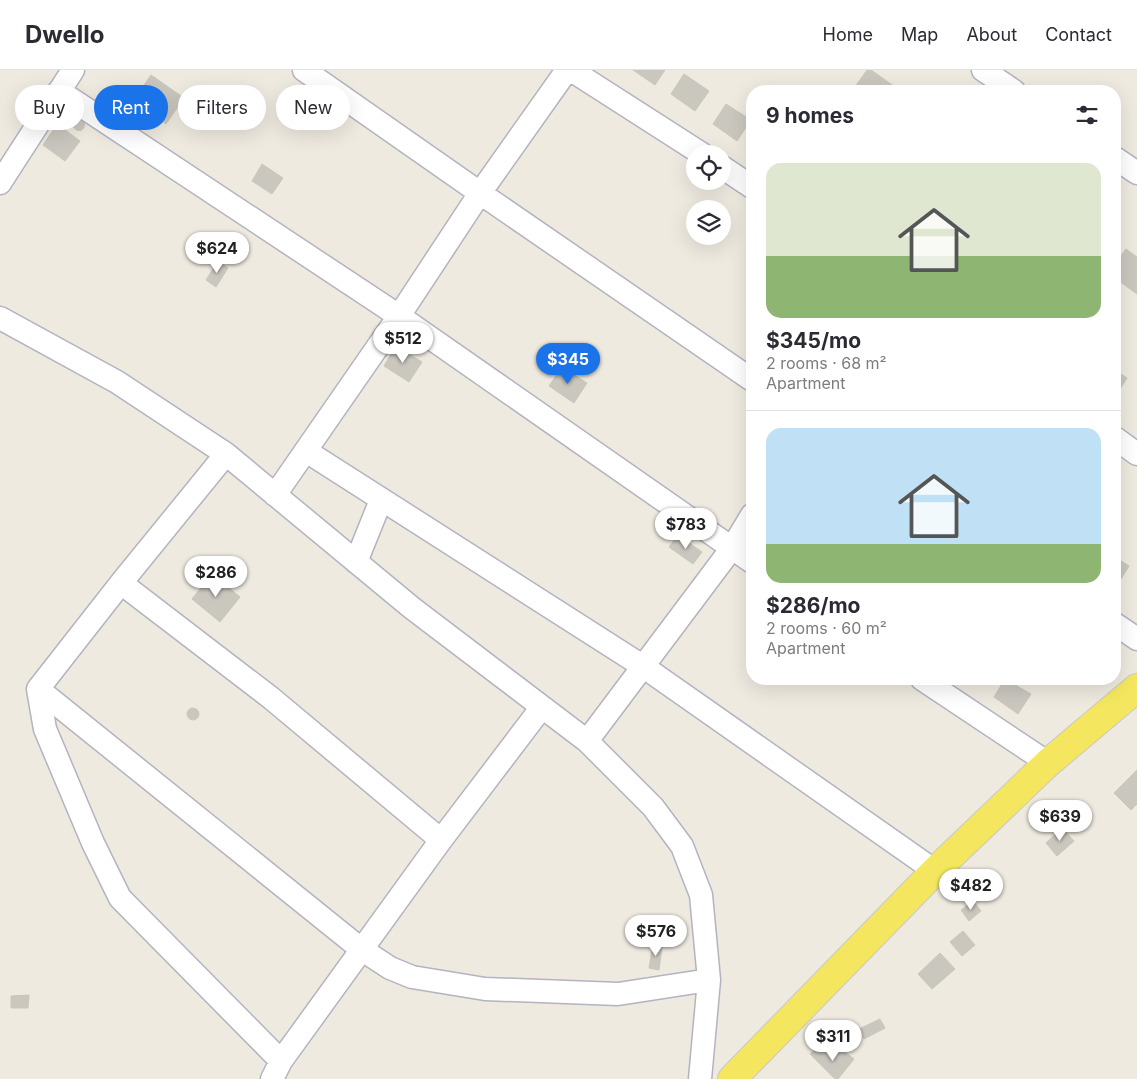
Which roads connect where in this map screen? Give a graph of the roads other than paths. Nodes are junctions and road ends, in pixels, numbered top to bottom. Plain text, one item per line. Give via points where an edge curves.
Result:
1 (73, 70) edge
2 (304, 70) edge
3 (567, 70) edge
4 (571, 70) edge
5 (983, 70) edge
6 (63, 85) edge
7 (1005, 85) edge
8 (84, 108) edge
9 (34, 130) edge
10 (688, 145) edge
11 (1121, 162) edge
12 (731, 173) edge
13 (1137, 173) edge
14 (0, 183) edge
15 (746, 183) edge
16 (480, 192) junction
17 (399, 316) junction
18 (0, 318) edge
19 (746, 376) edge
20 (1121, 442) edge
21 (306, 451) junction
22 (226, 454) junction
23 (1137, 454) edge
24 (275, 496) junction
25 (381, 500) junction
26 (746, 525) edge
27 (732, 548) junction
28 (746, 558) edge
29 (356, 562) junction
30 (121, 583) junction
31 (1121, 628) edge
32 (1137, 639) edge
33 (644, 667) junction
34 (931, 685) edge
35 (1137, 688) edge
36 (38, 689) junction
37 (542, 707) junction
38 (587, 741) junction
39 (1048, 763) junction
40 (442, 840) junction
41 (935, 872) junction
42 (362, 949) junction
43 (709, 980) junction
44 (276, 1070) edge
45 (700, 1079) edge
46 (732, 1079) edge

1 - 6 street
2 - 16 street
3 - 16 street
4 - 10 street
5 - 7 street
8 - 17 street
9 - 14 street
11 - 13 street
12 - 15 street
16 - 17 street
16 - 19 street
17 - 21 street
17 - 27 street
18 - 22 street via 117,382
20 - 23 street
21 - 24 street
21 - 25 street
22 - 24 street
22 - 30 street
24 - 29 street
25 - 29 street
25 - 33 street
26 - 27 street
27 - 28 street
27 - 33 street
29 - 37 street
30 - 36 street
30 - 40 street via 271,698
31 - 32 street
33 - 38 street
33 - 41 street
34 - 39 street
35 - 39 main road
36 - 42 street
36 - 44 street via 45,730 120,898
37 - 38 street
37 - 40 street
38 - 43 street via 653,807 682,846 701,895
39 - 41 main road
40 - 42 street
41 - 46 main road
42 - 43 street via 390,968 412,977 485,989 618,994
42 - 44 street
43 - 45 street

